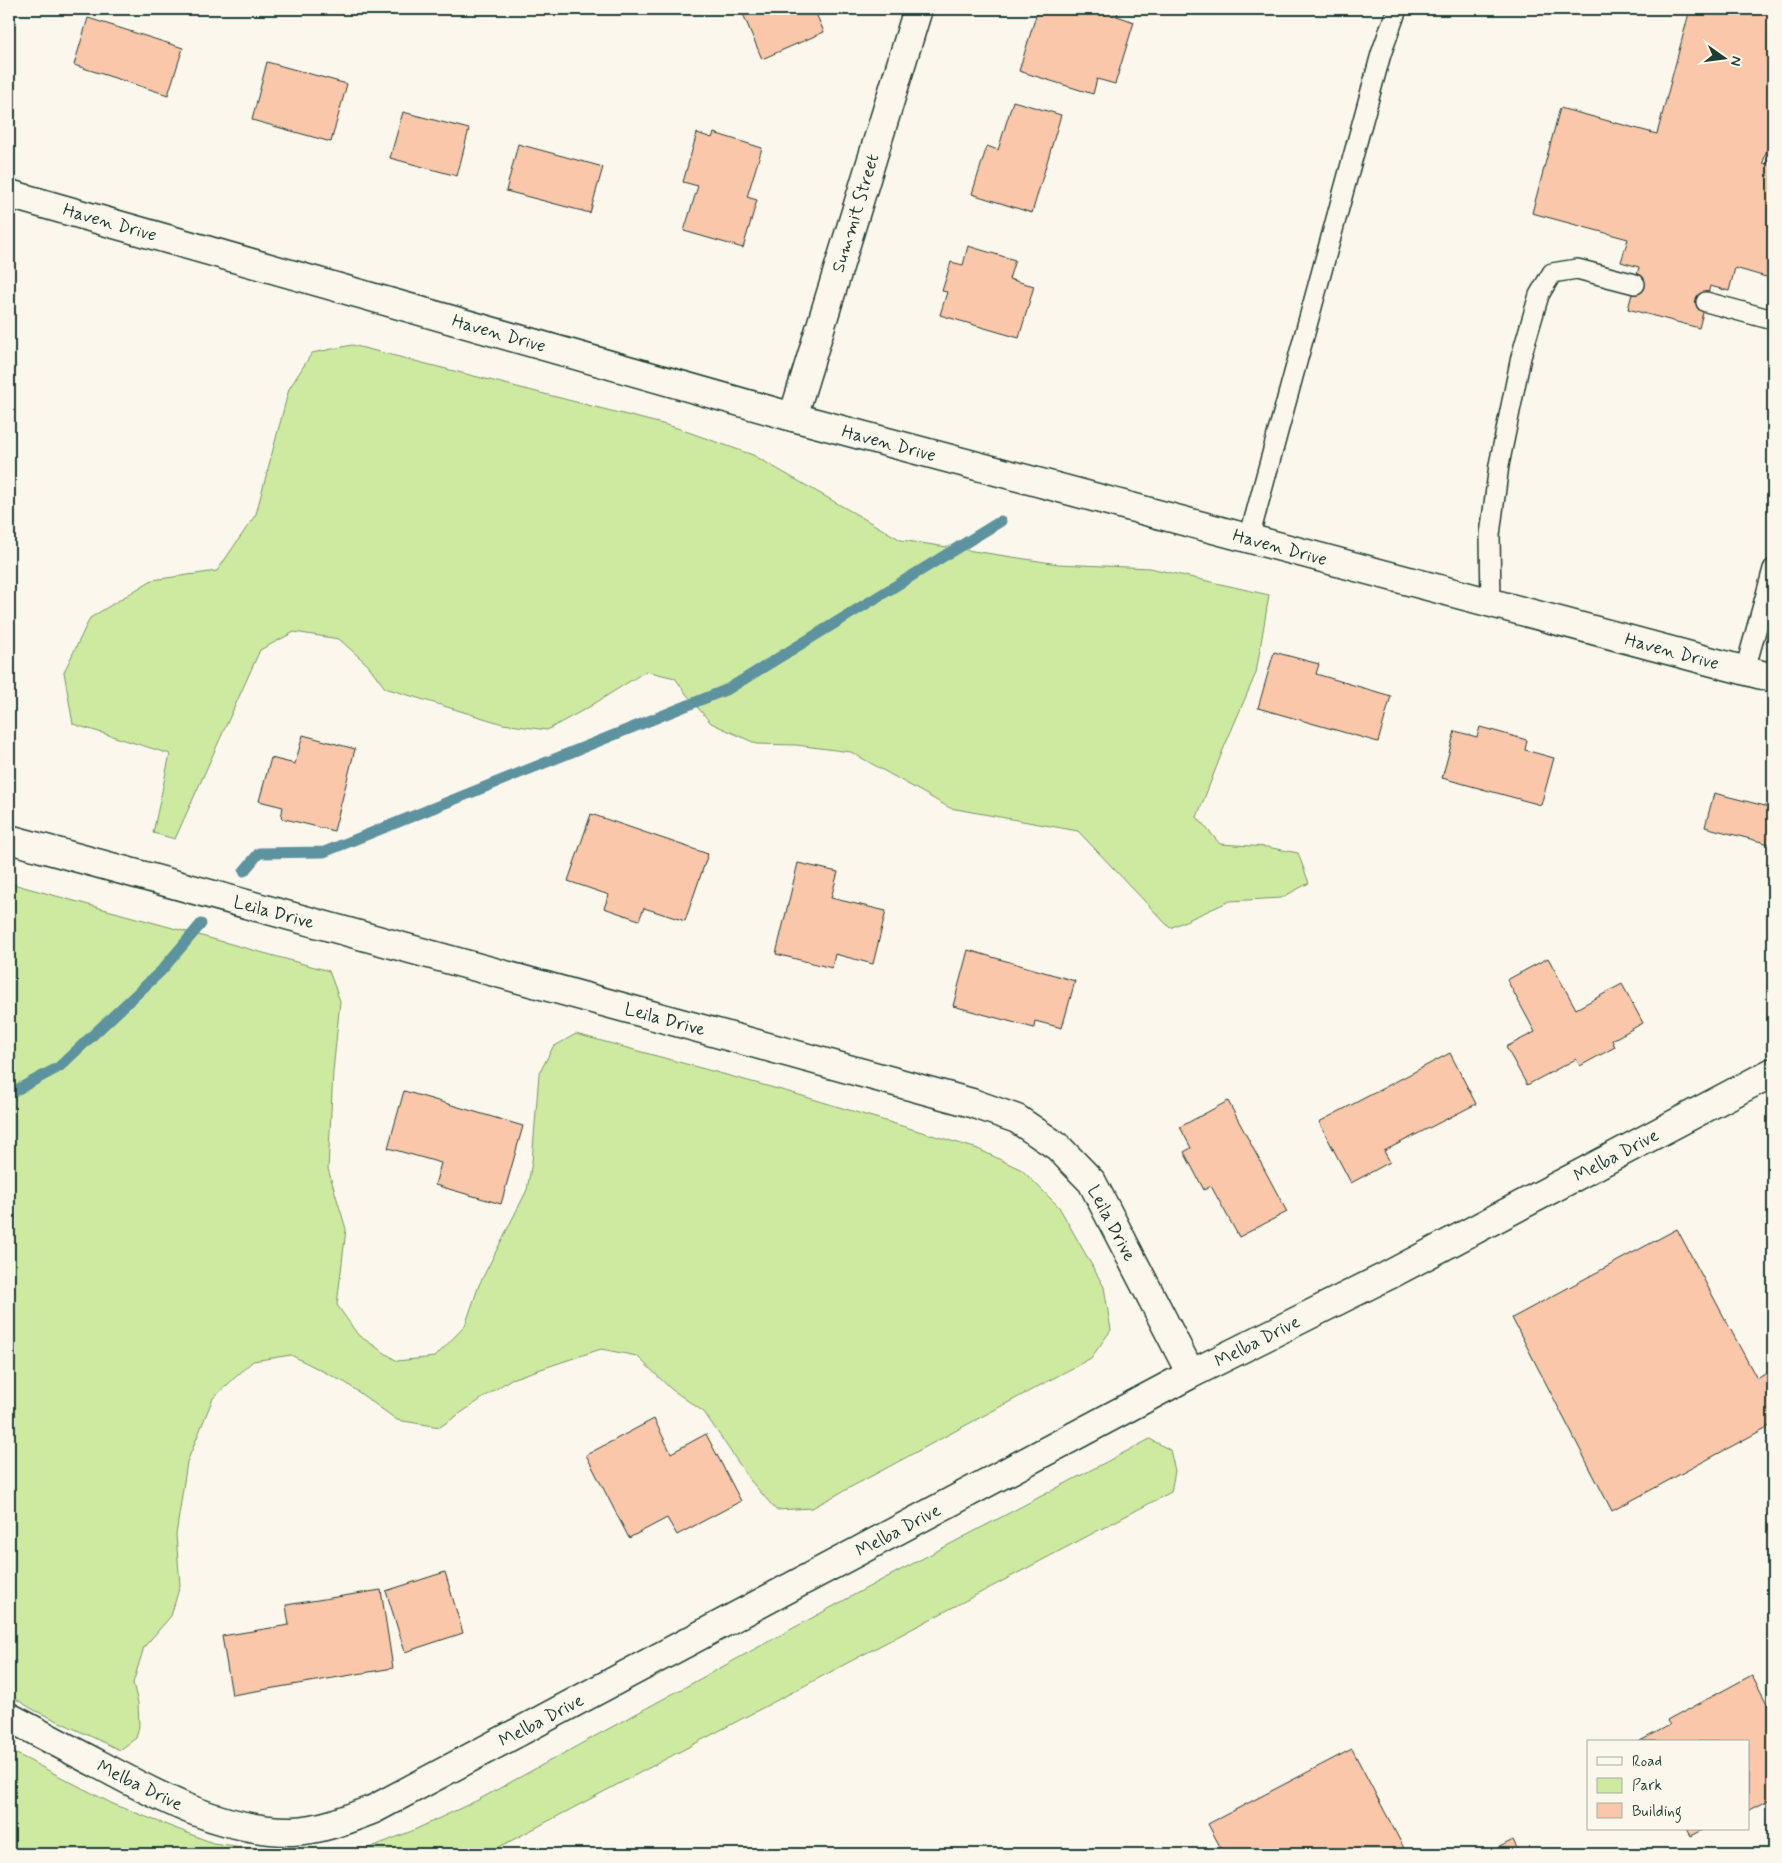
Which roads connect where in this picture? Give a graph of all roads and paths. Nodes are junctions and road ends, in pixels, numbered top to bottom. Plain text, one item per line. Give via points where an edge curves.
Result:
1 (918, 9) edge
2 (1397, 9) edge
3 (9, 194) edge
4 (1635, 284) dead end
5 (1706, 302) dead end
6 (1773, 320) edge
7 (793, 417) junction
8 (1249, 538) junction
9 (1773, 569) edge
10 (1491, 604) junction
11 (1745, 670) junction
12 (1773, 678) edge
13 (9, 839) edge
14 (1773, 1072) edge
15 (1191, 1374) junction
16 (9, 1717) edge

1 - 7 street, Summit Street
2 - 8 lane via 1381,54
3 - 7 street, Haven Drive
4 - 10 lane via 1577,269 1552,273 1539,295 1521,357 1499,465 1490,535
5 - 6 lane
7 - 8 street, Haven Drive
8 - 10 street, Haven Drive
9 - 11 lane
10 - 11 street, Haven Drive
11 - 12 street, Haven Drive
13 - 15 street, Leila Drive via 972,1103 1017,1120 1058,1147 1092,1182
14 - 15 street, Melba Drive via 1387,1276
15 - 16 street, Melba Drive via 382,1804 338,1824 294,1831 247,1827 199,1813 150,1792

